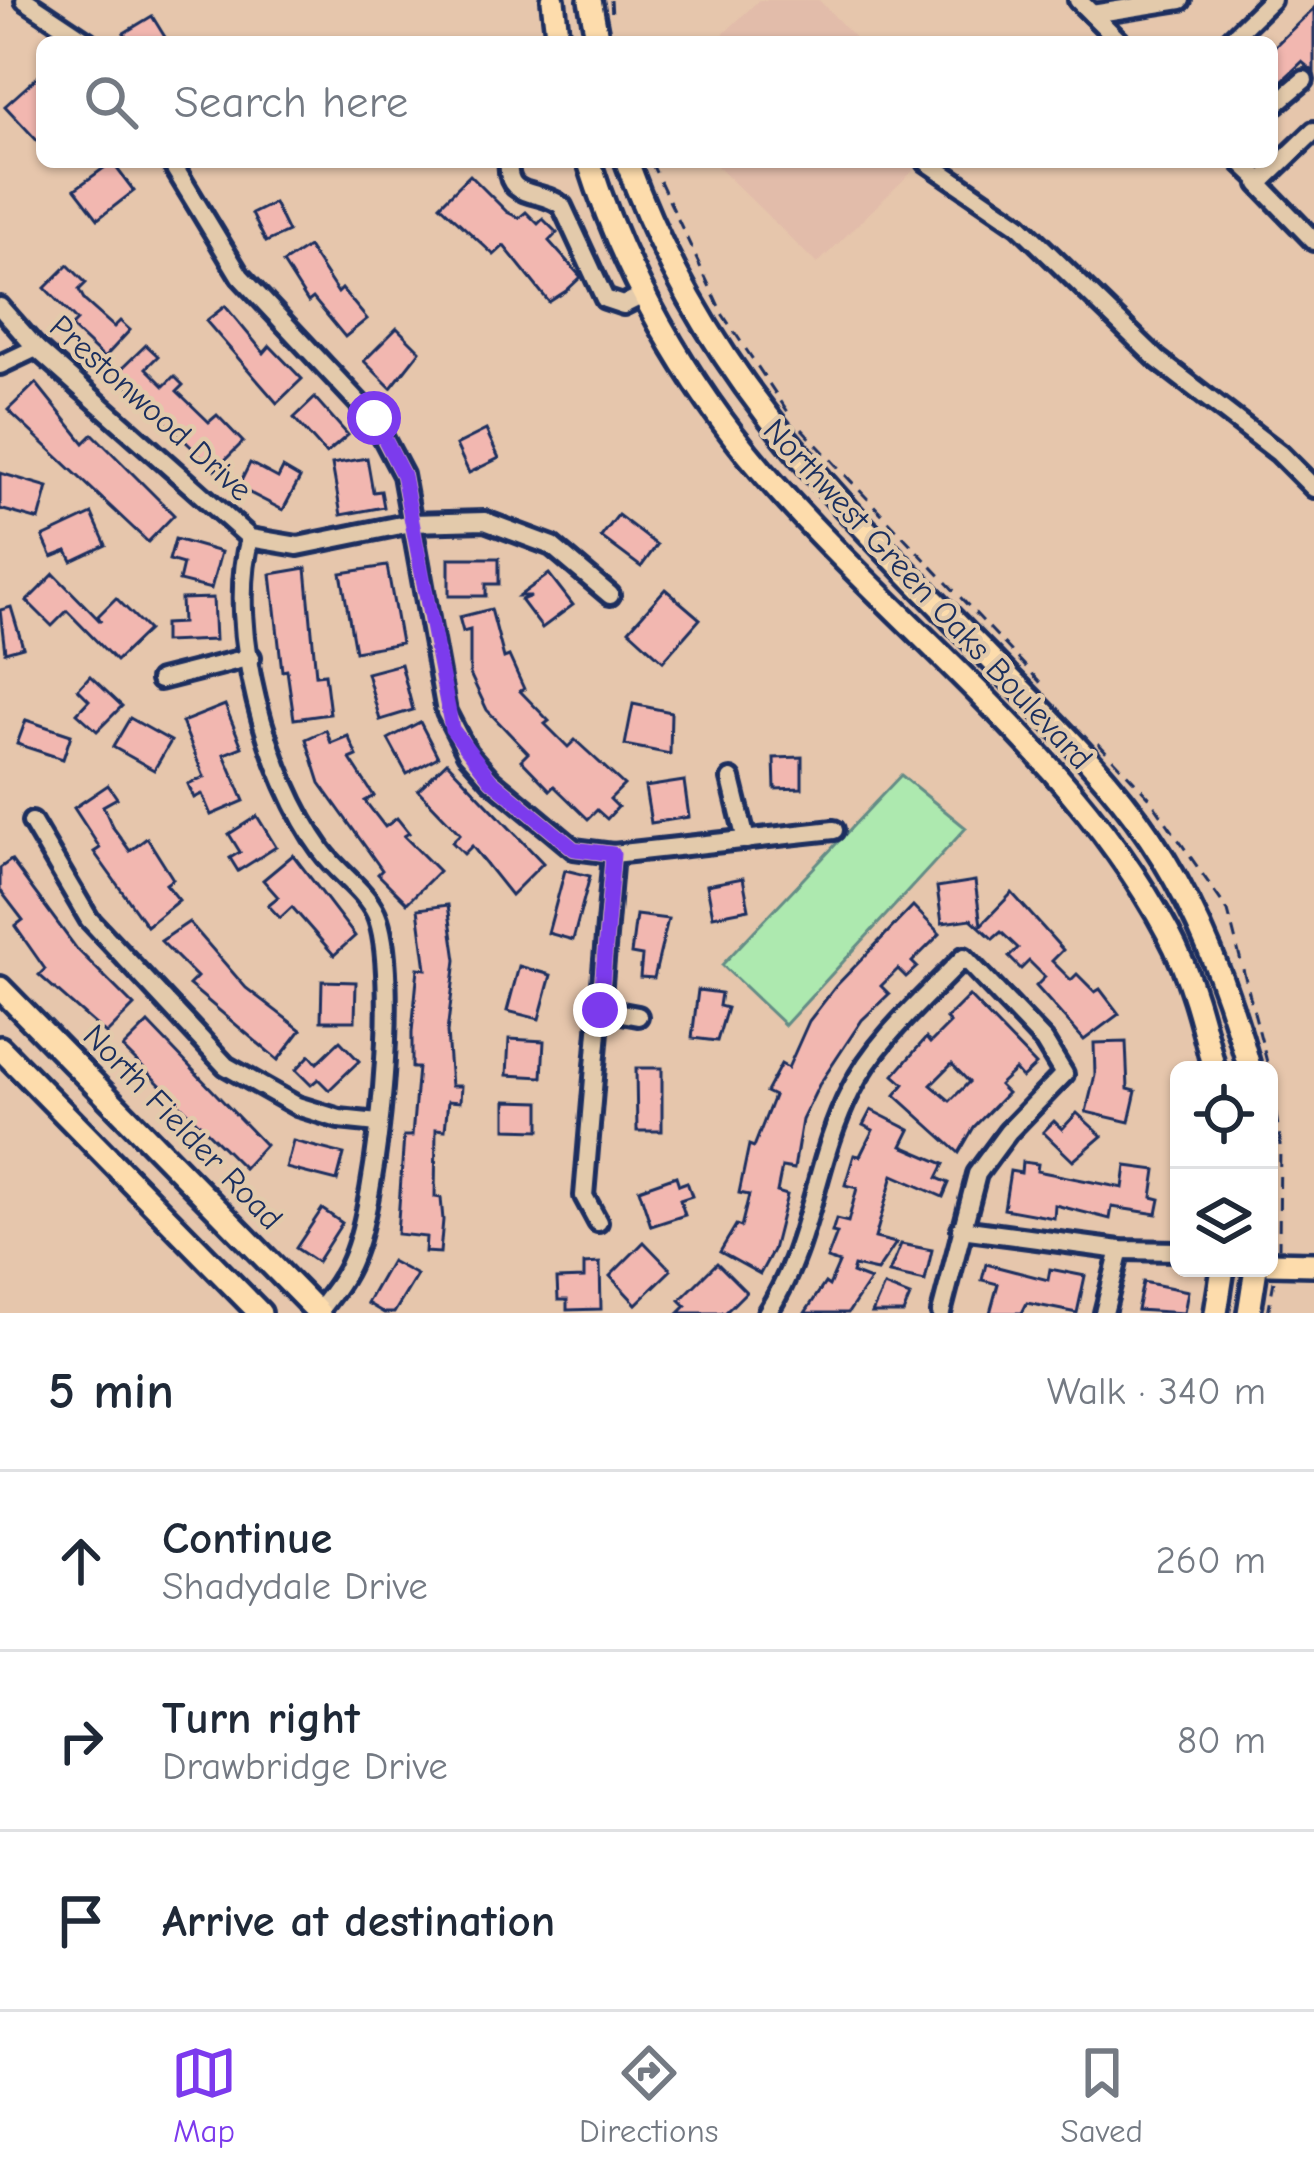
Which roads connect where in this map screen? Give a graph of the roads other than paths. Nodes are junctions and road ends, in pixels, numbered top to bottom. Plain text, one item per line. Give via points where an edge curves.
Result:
1 (26, 0) edge
2 (553, 0) edge
3 (590, 0) edge
4 (1078, 0) edge
5 (1181, 0) edge
6 (1271, 0) edge
7 (1092, 14) junction
8 (79, 36) edge
9 (557, 36) edge
10 (597, 36) edge
11 (1114, 36) edge
12 (1234, 36) edge
13 (1304, 80) dead end
14 (1278, 102) edge
15 (1314, 131) edge
16 (1278, 166) edge
17 (175, 168) edge
18 (508, 168) edge
19 (591, 168) edge
20 (629, 168) edge
21 (935, 168) edge
22 (1247, 168) edge
23 (1276, 168) edge
24 (1262, 182) junction
25 (1314, 241) edge
26 (635, 299) junction
27 (0, 307) edge
28 (36, 348) junction
29 (0, 365) edge
30 (1314, 488) edge
31 (411, 523) junction
32 (250, 538) junction
33 (610, 595) dead end
34 (251, 657) junction
35 (160, 680) dead end
36 (1045, 701) junction
37 (1013, 734) junction
38 (731, 779) dead end
39 (32, 822) dead end
40 (834, 830) dead end
41 (746, 839) junction
42 (613, 854) junction
43 (0, 988) edge
44 (600, 1010) junction
45 (638, 1016) dead end
46 (0, 1048) edge
47 (1212, 1061) edge
48 (1247, 1061) edge
49 (378, 1123) junction
50 (598, 1222) dead end
51 (962, 1228) junction
52 (1120, 1250) junction
53 (1170, 1252) edge
54 (1314, 1264) edge
55 (1278, 1265) edge
56 (1222, 1277) edge
57 (1262, 1277) edge
58 (260, 1313) edge
59 (318, 1313) edge
60 (767, 1313) edge
61 (941, 1313) edge
62 (1104, 1313) edge
63 (1216, 1313) edge
64 (1249, 1313) edge

1 - 8 street
2 - 9 main road
3 - 10 main road
4 - 7 street
5 - 7 street
6 - 12 street
7 - 11 street
13 - 14 street
15 - 16 street
17 - 31 street via 240,276 374,418 403,475
18 - 26 street via 516,189 562,206 602,296
19 - 26 main road, Northwest Green Oaks Boulevard
20 - 36 main road, Northwest Green Oaks Boulevard via 686,294 776,432
21 - 30 street via 1019,225 1157,358
22 - 24 street
23 - 24 street
24 - 25 street
26 - 37 main road, Northwest Green Oaks Boulevard via 760,469
27 - 28 street, Prestonwood Drive
28 - 29 street
28 - 32 street, Prestonwood Drive
31 - 32 street, Prestonwood Drive via 298,546
31 - 33 street, Prestonwood Drive via 485,521 552,546
31 - 42 street via 452,729 491,780 574,849
32 - 34 street via 241,571
34 - 35 street
34 - 49 street via 277,777 380,925 388,963
36 - 37 main road
36 - 48 main road, Northwest Green Oaks Boulevard via 1174,875 1220,972
37 - 47 main road, Northwest Green Oaks Boulevard via 1088,813 1136,879 1170,936
38 - 41 street
39 - 49 street via 89,919 226,1066 297,1106
40 - 41 street
41 - 42 street
42 - 44 street
43 - 59 main road, North Fielder Road
44 - 45 street
44 - 50 street via 584,1196
46 - 58 main road
49 - 59 street via 368,1210 353,1257
51 - 52 street
51 - 60 street via 977,1174 1064,1074 1044,1040 964,956 852,1087 826,1150 805,1238
51 - 61 street
52 - 53 street
52 - 62 street
54 - 55 main road
56 - 63 main road
57 - 64 main road

